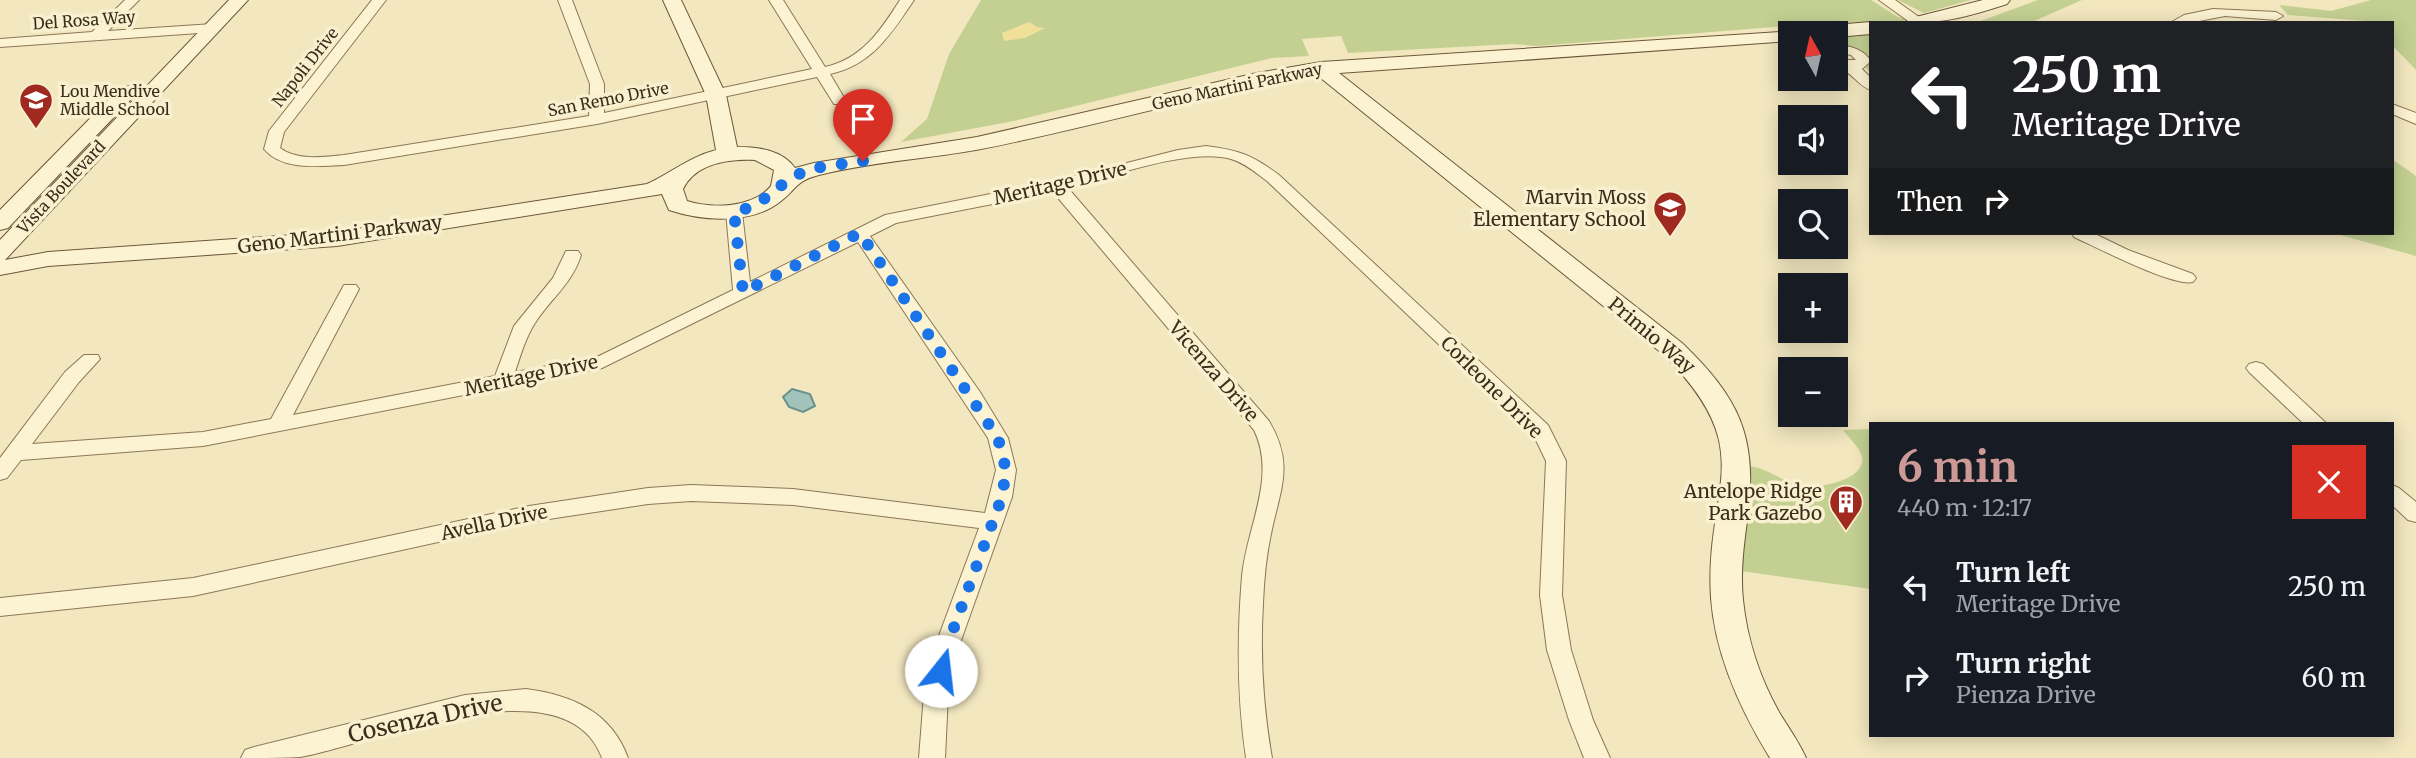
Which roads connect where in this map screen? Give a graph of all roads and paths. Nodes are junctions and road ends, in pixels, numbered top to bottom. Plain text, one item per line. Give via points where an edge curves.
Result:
1 (132, 0) edge
2 (216, 0) edge
3 (239, 0) edge
4 (379, 0) edge
5 (565, 0) edge
6 (672, 0) edge
7 (776, 0) edge
8 (907, 0) edge
9 (1886, 0) edge
10 (2001, 0) edge
11 (2263, 0) edge
12 (2278, 20) edge
13 (1916, 21) edge
14 (1922, 21) edge
15 (2180, 21) edge
16 (213, 28) junction
17 (1869, 28) edge
18 (188, 30) junction
19 (1848, 30) edge
20 (1778, 36) edge
21 (95, 37) junction
22 (0, 43) edge
23 (1848, 49) edge
24 (1848, 66) edge
25 (1852, 67) junction
26 (1321, 68) junction
27 (820, 72) junction
28 (1869, 84) edge
29 (716, 95) junction
30 (839, 102) dead end
31 (2394, 109) edge
32 (597, 119) junction
33 (2416, 119) edge
34 (1222, 152) joint
35 (728, 155) junction
36 (283, 157) joint
37 (781, 175) junction
38 (676, 179) junction
39 (1057, 186) junction
40 (677, 205) junction
41 (734, 212) junction
42 (0, 223) edge
43 (860, 233) junction
44 (2084, 235) edge
45 (0, 254) edge
46 (572, 256) dead end
47 (0, 268) edge
48 (0, 277) edge
49 (2187, 278) dead end
50 (350, 289) dead end
51 (743, 292) junction
52 (91, 359) dead end
53 (2256, 368) dead end
54 (503, 382) junction
55 (2315, 422) edge
56 (278, 425) junction
57 (15, 453) junction
58 (0, 472) edge
59 (2416, 491) edge
60 (2394, 493) edge
61 (2394, 494) edge
62 (2416, 514) edge
63 (992, 522) junction
64 (0, 607) edge
65 (254, 758) edge
66 (615, 758) edge
67 (932, 758) edge
68 (1259, 758) edge
69 (1597, 758) edge
70 (1788, 758) edge

1 - 21 street
2 - 18 street, Vista Boulevard
3 - 16 street, Vista Boulevard
4 - 36 street, Napoli Drive via 277,131 272,149
5 - 32 street via 597,84
6 - 29 street
7 - 27 street
8 - 27 street, San Remo Drive via 870,52 844,67
9 - 13 street
10 - 14 street
11 - 12 street
12 - 15 street via 2213,11
16 - 18 street, Del Rosa Way
16 - 45 street, Vista Boulevard
17 - 19 street
18 - 21 street, Del Rosa Way
18 - 42 street, Vista Boulevard
20 - 26 street, Geno Martini Parkway
21 - 22 street, Del Rosa Way
23 - 25 street via 1863,57 1862,64
24 - 25 street
25 - 28 street
26 - 37 street, Geno Martini Parkway via 977,143
26 - 70 street, Primio Way via 1673,349 1713,393 1726,416 1736,453 1726,576 1733,637 1758,703
27 - 29 street, San Remo Drive
27 - 30 street
29 - 32 street, San Remo Drive
29 - 35 street
31 - 33 street
32 - 36 street, San Remo Drive via 345,160 312,162
34 - 39 street, Meritage Drive via 1178,155
34 - 69 street, Corleone Drive via 1250,161 1273,178 1541,430 1556,461 1551,595 1559,650
35 - 37 street via 755,154
35 - 38 street, Geno Martini Parkway via 693,166
37 - 41 street, Geno Martini Parkway via 762,202
38 - 40 street via 672,189
38 - 47 street, Geno Martini Parkway via 652,190 337,239 48,259
39 - 43 street, Meritage Drive via 891,219
39 - 68 street, Vicenza Drive via 1262,426 1270,442 1274,475 1253,577 1250,628 1250,683
40 - 41 street, Geno Martini Parkway via 698,212
40 - 48 street, Geno Martini Parkway via 636,204 303,258
41 - 51 street
43 - 51 street, Meritage Drive
43 - 63 street via 998,438 1006,470
44 - 49 street
46 - 54 street via 569,271 528,319
50 - 56 street
51 - 54 street, Meritage Drive via 602,362
52 - 57 street
53 - 55 street
54 - 56 street, Meritage Drive
56 - 57 street, Meritage Drive via 203,439
57 - 58 street
59 - 60 street
61 - 62 street
63 - 64 street, Avella Drive via 793,497 648,496 529,514 192,587
63 - 67 street via 946,649 936,694
65 - 66 street, Cosenza Drive via 476,703 517,699 547,701 573,710 592,723 613,748

